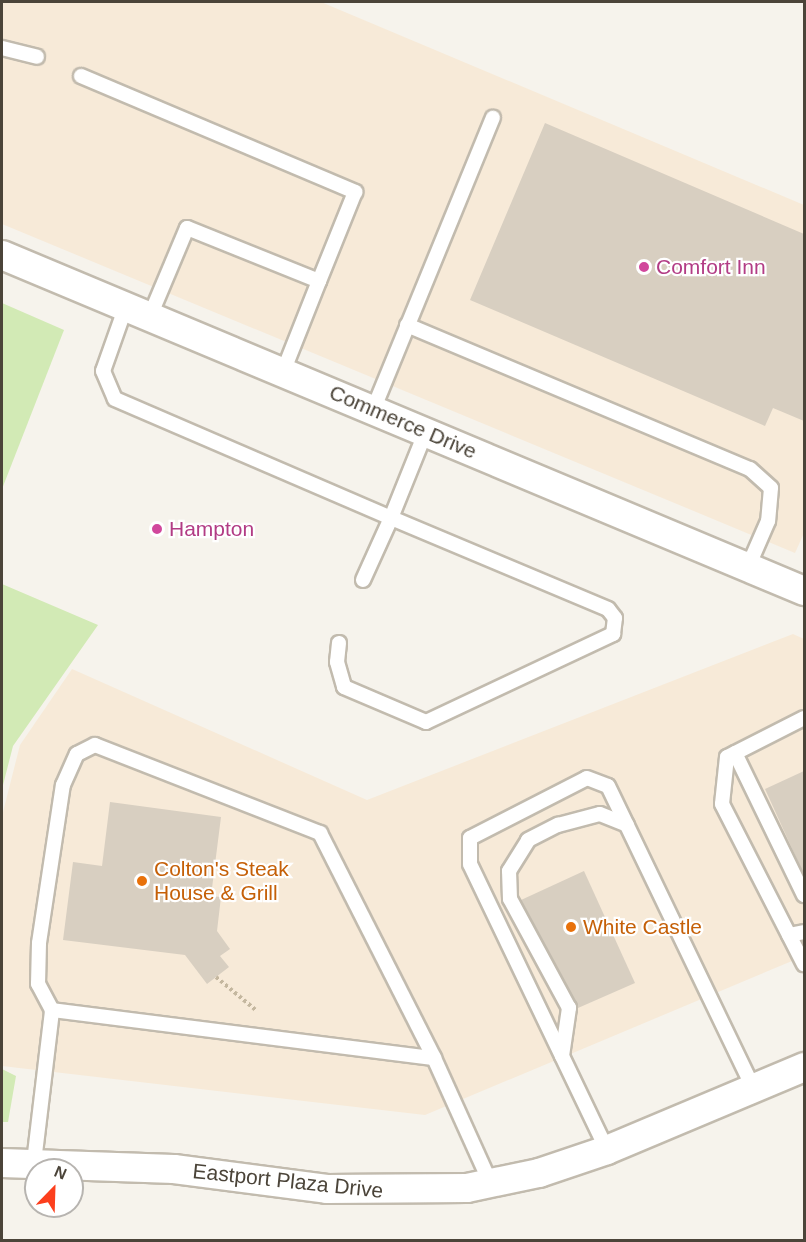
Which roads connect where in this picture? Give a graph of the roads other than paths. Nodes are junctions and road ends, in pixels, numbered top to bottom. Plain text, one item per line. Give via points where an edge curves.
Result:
1 (2, 48) edge
2 (37, 57) dead end
3 (81, 76) dead end
4 (493, 118) dead end
5 (2, 255) edge
6 (319, 281) junction
7 (138, 311) junction
8 (407, 326) junction
9 (283, 372) junction
10 (373, 410) junction
11 (426, 431) junction
12 (391, 518) junction
13 (748, 567) junction
14 (363, 580) dead end
15 (804, 591) edge
16 (339, 643) dead end
17 (804, 718) edge
18 (731, 755) junction
19 (627, 825) junction
20 (804, 896) edge
21 (804, 932) edge
22 (789, 934) junction
23 (804, 964) edge
24 (52, 1010) junction
25 (562, 1056) junction
26 (434, 1058) junction
27 (804, 1067) edge
28 (754, 1090) junction
29 (607, 1150) junction
30 (34, 1158) edge
31 (24, 1162) edge
32 (2, 1163) edge
33 (84, 1164) edge
34 (490, 1184) junction

1 - 2 lane
3 - 6 lane via 355,192
4 - 8 lane
5 - 7 street, Commerce Drive
6 - 7 lane via 187,228
6 - 9 lane
7 - 9 street, Commerce Drive
7 - 12 lane via 103,371 115,399
8 - 10 lane
8 - 13 lane via 750,469 771,488 768,521
9 - 10 street, Commerce Drive
10 - 11 street, Commerce Drive
11 - 12 lane
11 - 13 street, Commerce Drive
12 - 14 lane
12 - 16 lane via 608,609 615,618 613,633 426,722 344,687 336,662
13 - 15 street, Commerce Drive
17 - 18 lane
18 - 20 lane
18 - 22 lane via 722,804
19 - 25 lane via 600,814 558,825 528,840 509,871 510,899 569,1008
19 - 25 lane via 608,786 587,778 470,838 470,864
19 - 28 lane
21 - 22 lane
22 - 23 lane
24 - 26 lane
24 - 26 lane via 38,984 39,943 63,785 77,754 95,745 320,833
24 - 30 lane
25 - 29 lane
26 - 34 lane
27 - 28 street, Eastport Plaza Drive
28 - 29 street, Eastport Plaza Drive
29 - 34 street, Eastport Plaza Drive
31 - 32 street, Eastport Plaza Drive
33 - 34 street, Eastport Plaza Drive via 174,1169 396,1192

